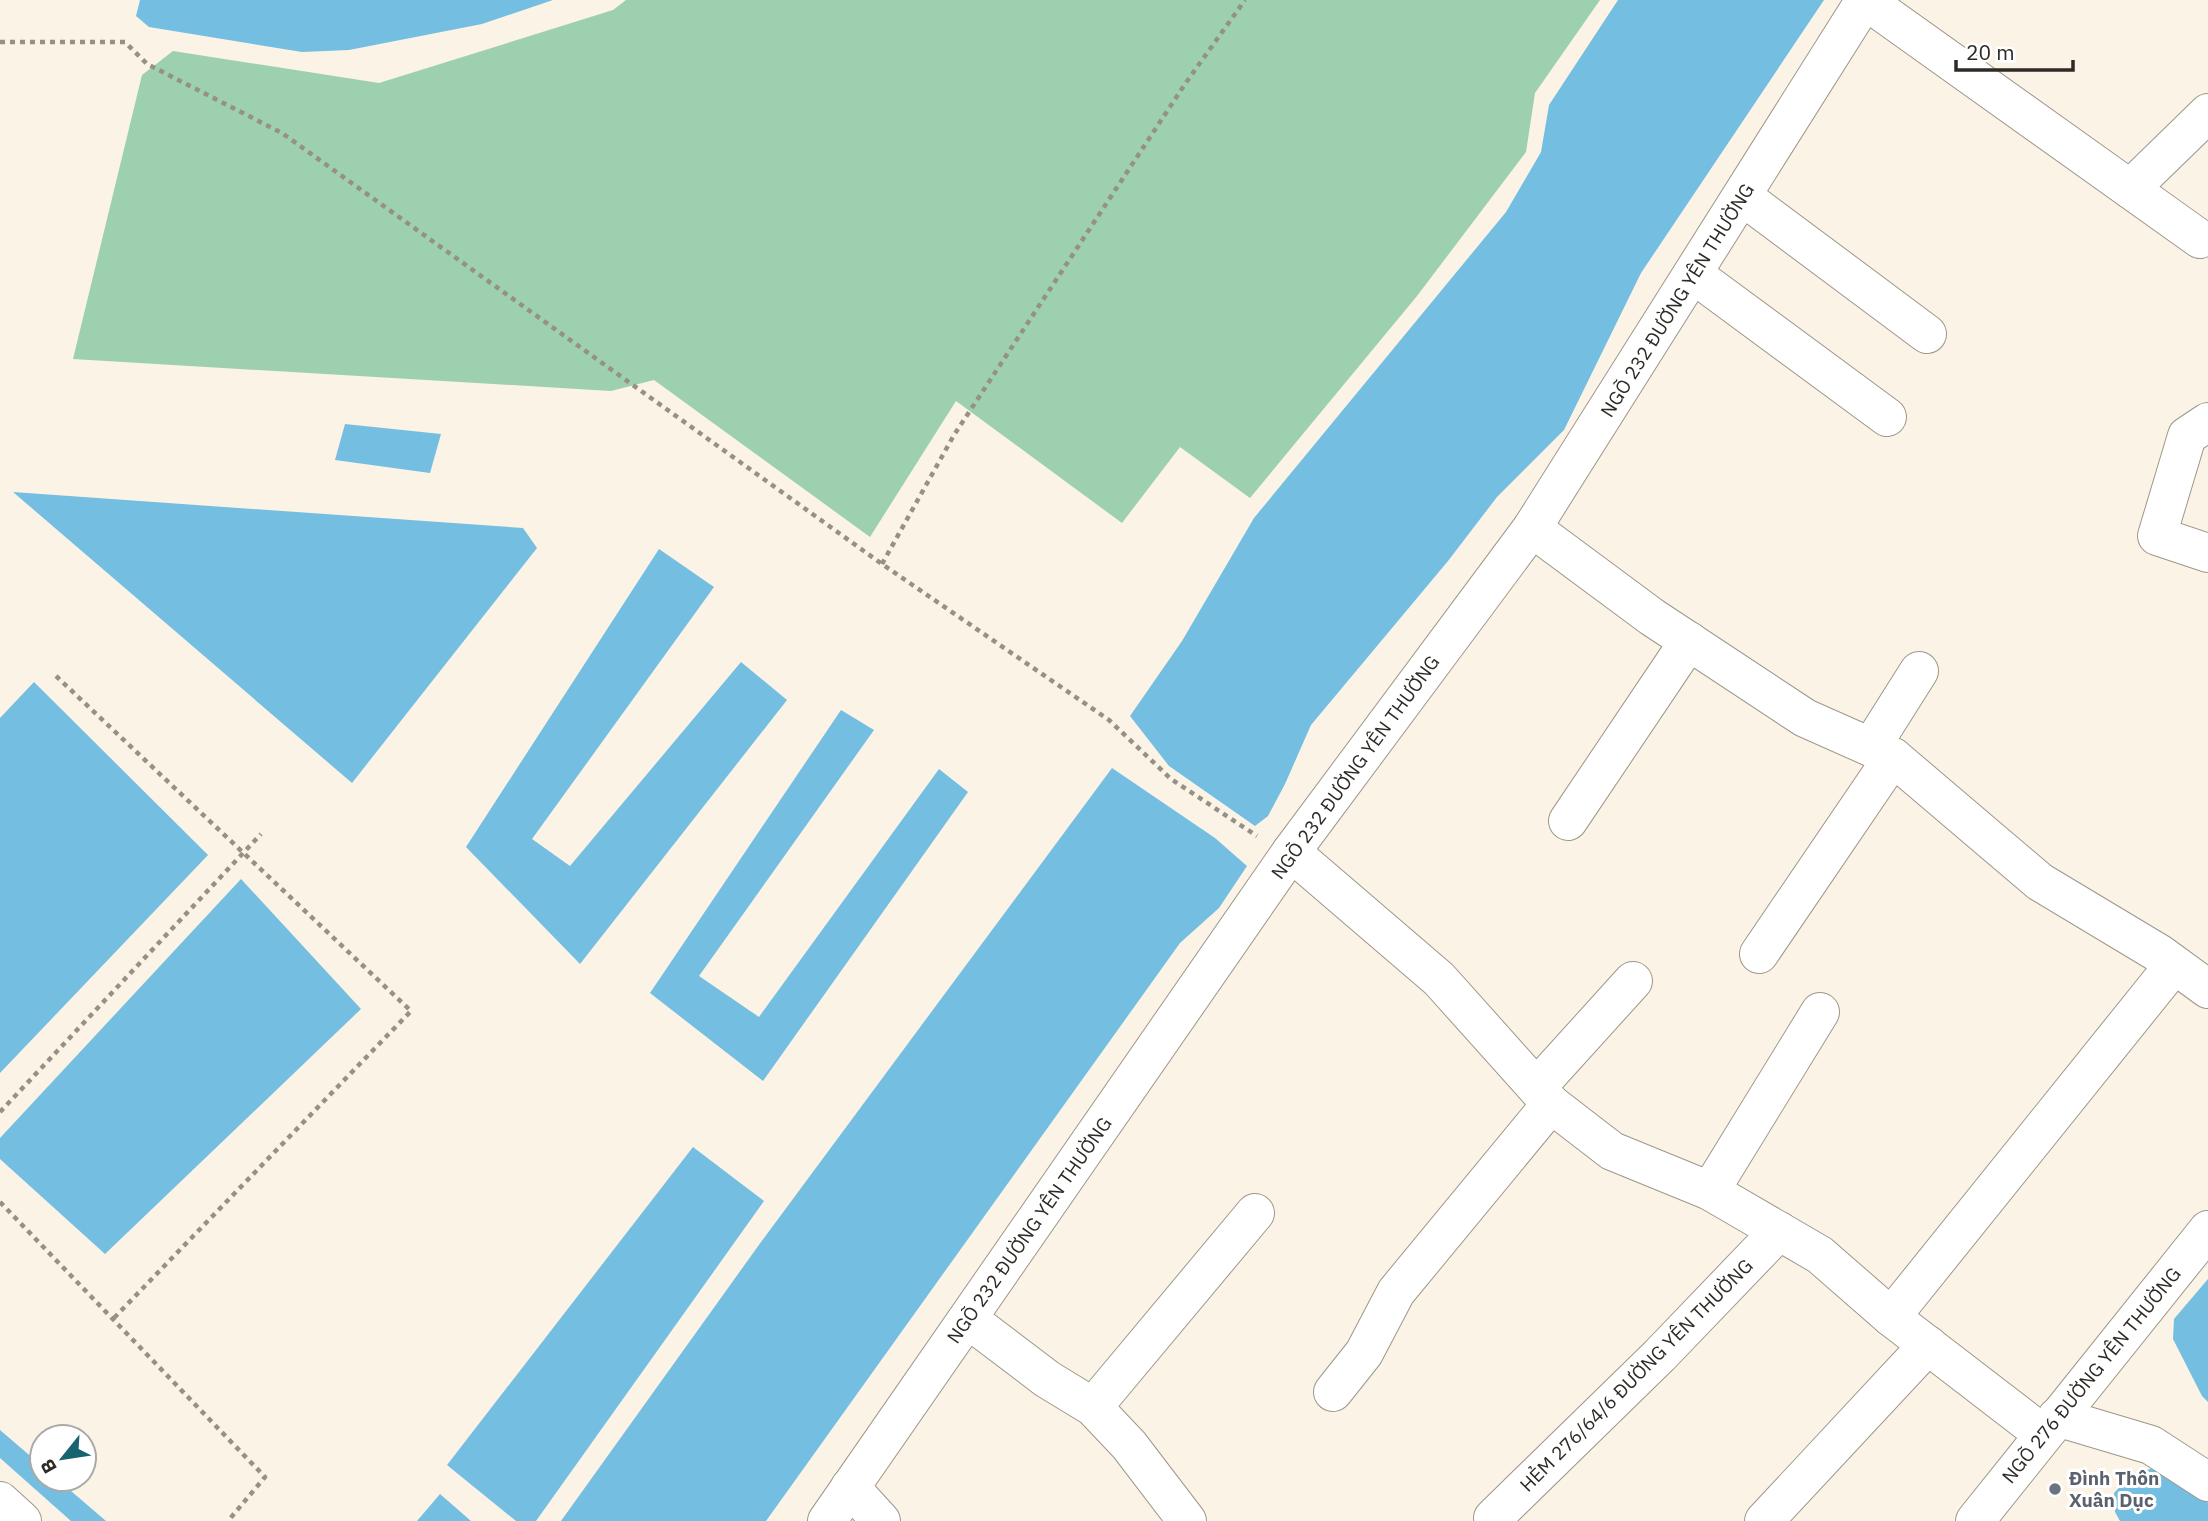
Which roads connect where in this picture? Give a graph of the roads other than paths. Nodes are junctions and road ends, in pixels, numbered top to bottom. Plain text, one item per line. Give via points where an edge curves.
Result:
1 (1865, 0) edge
2 (2208, 113) edge
3 (2130, 189) junction
4 (1742, 196) junction
5 (2200, 239) dead end
6 (1693, 274) junction
7 (1927, 334) dead end
8 (1888, 417) dead end
9 (2208, 422) edge
10 (1532, 528) junction
11 (2208, 554) edge
12 (1689, 641) junction
13 (1919, 671) dead end
14 (1882, 752) junction
15 (1567, 821) dead end
16 (1291, 852) junction
17 (1759, 954) dead end
18 (2174, 965) junction
19 (1633, 981) dead end
20 (2208, 989) edge
21 (1820, 1012) dead end
22 (1544, 1095) junction
23 (1710, 1191) junction
24 (1255, 1213) dead end
25 (2208, 1230) edge
26 (1779, 1231) junction
27 (1891, 1317) junction
28 (968, 1319) junction
29 (1928, 1345) junction
30 (1333, 1392) dead end
31 (1093, 1407) junction
32 (2050, 1425) junction
33 (2208, 1482) edge
34 (850, 1487) junction
35 (0, 1502) edge
36 (1493, 1518) dead end
37 (22, 1521) edge
38 (827, 1521) edge
39 (881, 1521) edge
40 (1187, 1521) edge
41 (1763, 1521) edge
42 (1975, 1521) edge

1 - 3 street
1 - 4 street, NGÕ 232 ĐƯỜNG YÊN THƯỜNG
2 - 3 street
3 - 5 street
4 - 6 street, NGÕ 232 ĐƯỜNG YÊN THƯỜNG
4 - 7 street
6 - 8 street
6 - 10 street, NGÕ 232 ĐƯỜNG YÊN THƯỜNG
9 - 11 street via 2187,436 2157,536
10 - 12 street
10 - 16 street, NGÕ 232 ĐƯỜNG YÊN THƯỜNG
12 - 14 street via 1805,718
12 - 15 street
13 - 14 street
14 - 17 street
14 - 18 street via 2040,882
16 - 22 street via 1438,979
16 - 28 street, NGÕ 232 ĐƯỜNG YÊN THƯỜNG
18 - 20 street
18 - 27 street
19 - 22 street
21 - 23 street
22 - 23 street via 1612,1151
22 - 30 street via 1396,1292 1364,1353
23 - 26 street
24 - 31 street
25 - 32 street, NGÕ 276 ĐƯỜNG YÊN THƯỜNG
26 - 27 street via 1820,1255
26 - 36 street, HẺM 276/64/6 ĐƯỜNG YÊN THƯỜNG
27 - 29 street
28 - 31 street via 1046,1379
28 - 34 street, NGÕ 232 ĐƯỜNG YÊN THƯỜNG
29 - 32 street
29 - 41 street
31 - 40 street
32 - 33 street via 2151,1445
32 - 42 street, NGÕ 276 ĐƯỜNG YÊN THƯỜNG
34 - 38 street, NGÕ 232 ĐƯỜNG YÊN THƯỜNG
34 - 39 street
35 - 37 street

